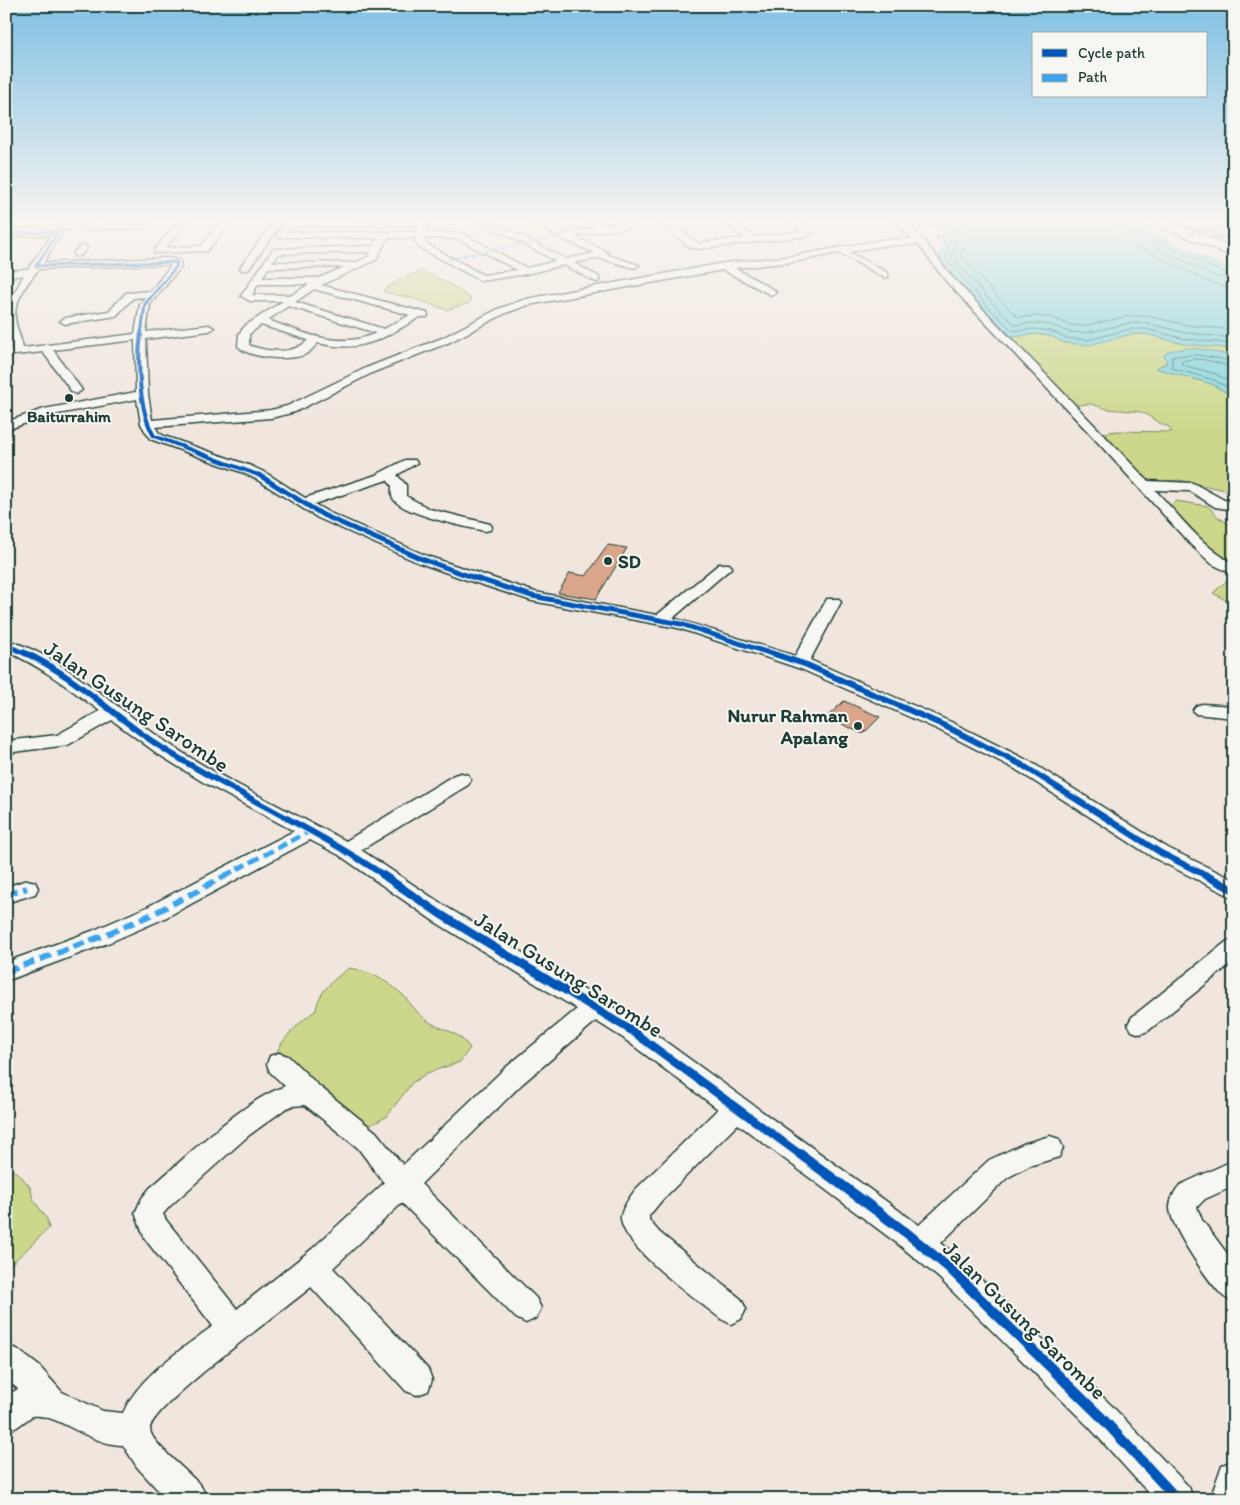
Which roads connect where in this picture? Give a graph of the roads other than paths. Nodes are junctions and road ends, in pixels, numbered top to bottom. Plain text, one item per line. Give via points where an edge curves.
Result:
1 (22, 291) edge
2 (154, 291) edge
3 (250, 291) edge
4 (304, 291) edge
5 (344, 291) edge
6 (583, 291) edge
7 (961, 291) edge
8 (152, 294) junction
9 (291, 300) junction
10 (419, 314) junction
11 (431, 317) dead end
12 (65, 321) dead end
13 (260, 321) junction
14 (209, 328) dead end
15 (384, 332) junction
16 (141, 336) junction
17 (316, 339) junction
18 (45, 347) junction
19 (18, 351) junction
20 (6, 353) edge
21 (76, 390) dead end
22 (142, 394) junction
23 (147, 424) junction
24 (6, 426) edge
25 (410, 463) dead end
26 (388, 475) junction
27 (1144, 485) junction
28 (302, 503) junction
29 (1234, 506) edge
30 (485, 527) dead end
31 (724, 567) dead end
32 (1234, 570) edge
33 (833, 602) dead end
34 (661, 620) junction
35 (6, 645) edge
36 (800, 663) junction
37 (1202, 710) dead end
38 (114, 711) junction
39 (1234, 712) edge
40 (6, 747) edge
41 (461, 780) dead end
42 (310, 831) junction
43 (346, 850) junction
44 (26, 888) dead end
45 (1234, 890) edge
46 (6, 896) edge
47 (1234, 948) edge
48 (6, 972) edge
49 (594, 1009) junction
50 (1140, 1024) dead end
51 (279, 1064) dead end
52 (310, 1094) junction
53 (736, 1108) junction
54 (1050, 1148) dead end
55 (1234, 1172) edge
56 (402, 1184) junction
57 (920, 1244) junction
58 (312, 1266) junction
59 (1234, 1287) edge
60 (526, 1308) dead end
61 (731, 1308) dead end
62 (235, 1330) junction
63 (6, 1360) edge
64 (417, 1380) dead end
65 (50, 1401) junction
66 (6, 1416) edge
67 (134, 1429) junction
68 (1234, 1477) edge
69 (190, 1499) edge
70 (1177, 1499) edge
71 (1226, 1499) edge

1 - 19 street via 10,314
2 - 8 street
3 - 9 street via 247,297
4 - 9 street
5 - 10 street
6 - 23 street via 516,305 286,411
7 - 27 street
8 - 12 street via 130,295 112,314
8 - 16 street via 143,310
9 - 13 street
9 - 15 street
10 - 11 street
10 - 15 street
13 - 17 street
13 - 17 street via 244,334 243,346 246,349 300,352
14 - 16 street
15 - 17 street via 355,344
16 - 18 street
16 - 22 street
18 - 19 street
18 - 21 street
19 - 20 street
22 - 23 street
22 - 24 street via 44,412
23 - 28 street via 154,436 262,476
25 - 26 street
26 - 28 street
26 - 30 street via 399,485 399,497 406,503
27 - 29 street via 1193,487 1223,505
27 - 32 street via 1196,542 1217,561
28 - 34 street via 422,559 505,588 558,602
31 - 34 street
33 - 36 street
34 - 36 street via 706,630
35 - 38 street, Jalan Gusung Sarombe via 61,674
36 - 45 street via 936,722 1022,765 1162,853
37 - 39 street
38 - 40 street via 61,741
38 - 42 street, Jalan Gusung Sarombe via 165,750
41 - 43 street
42 - 43 street, Jalan Gusung Sarombe
42 - 48 street via 148,916
43 - 49 street, Jalan Gusung Sarombe via 440,914
44 - 46 street
47 - 50 street
49 - 53 street, Jalan Gusung Sarombe via 632,1031
49 - 56 street via 504,1086
51 - 52 street
52 - 56 street via 367,1140
52 - 62 street via 284,1097 239,1128 160,1197 149,1213 155,1229
53 - 57 street, Jalan Gusung Sarombe
53 - 61 street via 652,1191 634,1214 639,1231 648,1242
54 - 57 street via 1023,1156 998,1169
55 - 59 street via 1192,1193 1183,1206 1188,1224
56 - 58 street
56 - 60 street
57 - 70 street, Jalan Gusung Sarombe via 948,1267 1058,1375
58 - 62 street
58 - 64 street
62 - 67 street via 165,1384 141,1411
63 - 65 street via 28,1377
65 - 66 street via 28,1401
65 - 67 street via 93,1424
67 - 69 street via 138,1443
68 - 71 street

